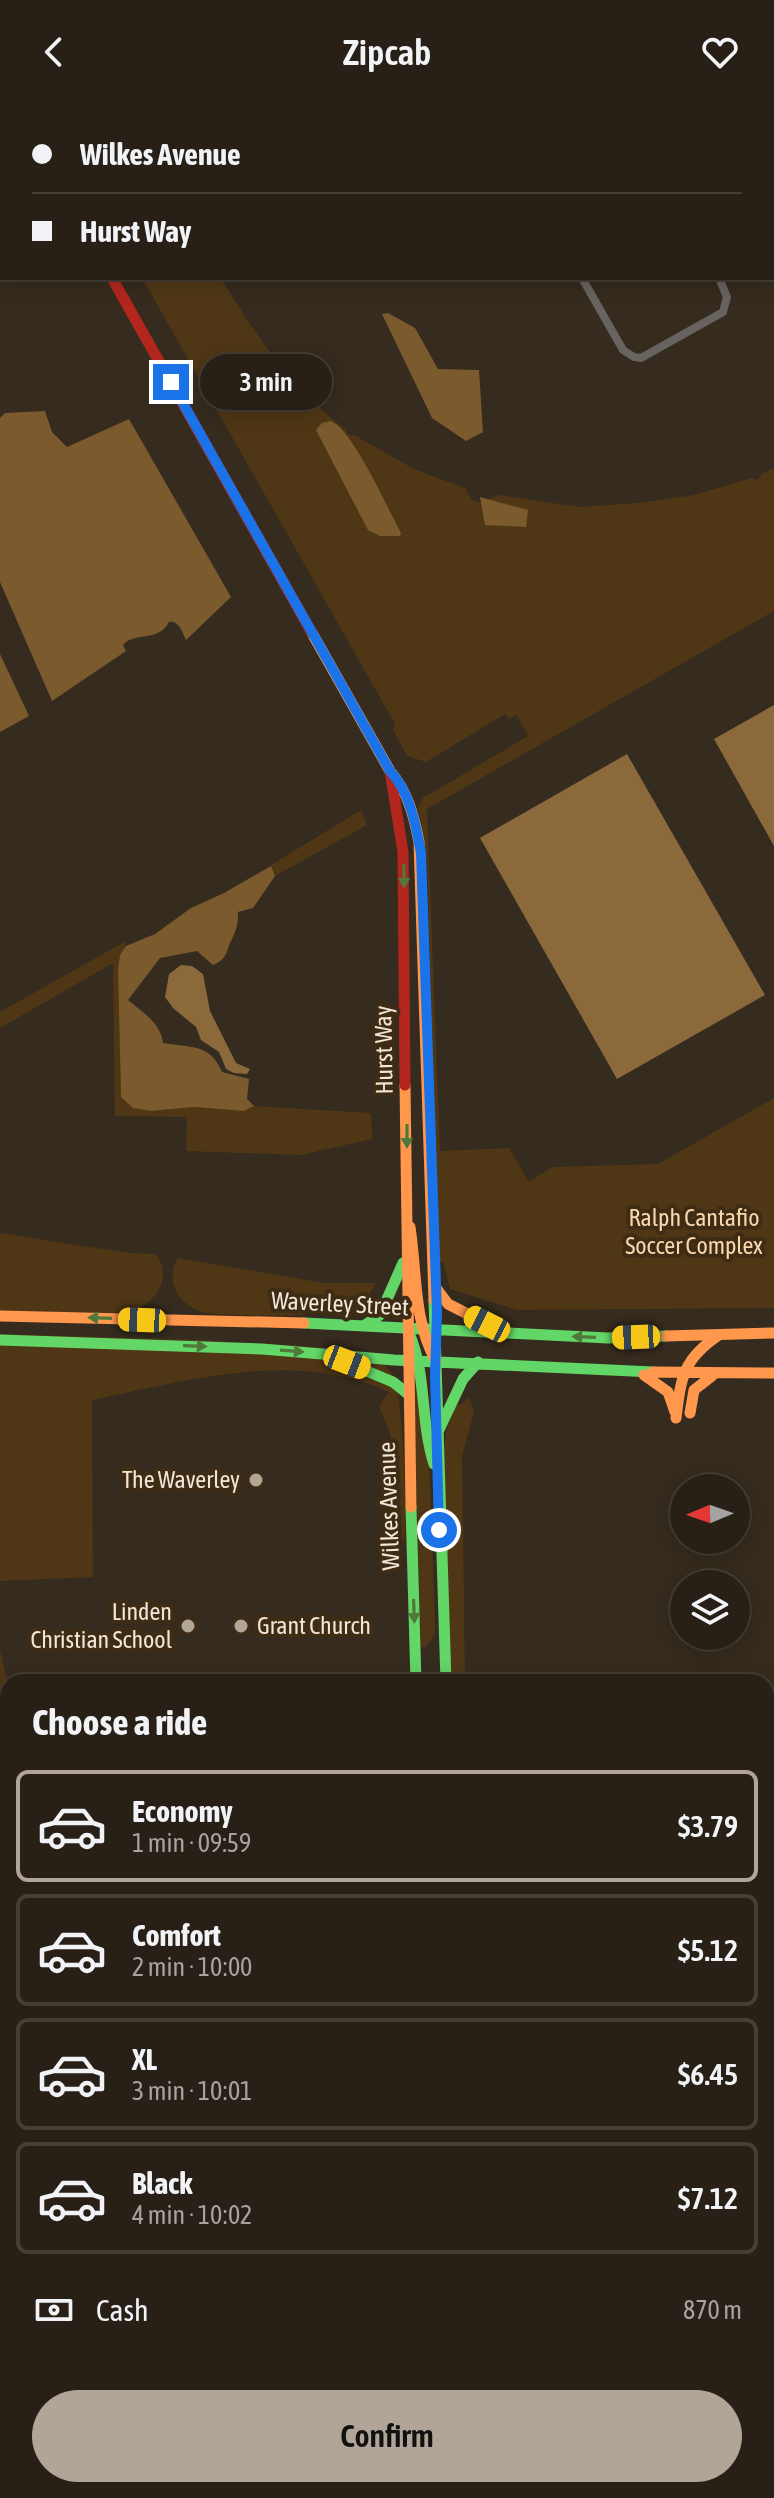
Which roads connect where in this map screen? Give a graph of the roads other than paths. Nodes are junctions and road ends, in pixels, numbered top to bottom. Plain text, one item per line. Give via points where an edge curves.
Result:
1 (113, 280) edge
2 (583, 280) edge
3 (720, 280) edge
4 (390, 771) junction
5 (405, 1203) junction
6 (405, 1259) junction
7 (436, 1288) junction
8 (0, 1316) edge
9 (363, 1326) junction
10 (406, 1329) junction
11 (422, 1330) junction
12 (436, 1331) junction
13 (774, 1333) edge
14 (507, 1334) junction
15 (721, 1334) junction
16 (0, 1340) edge
17 (322, 1353) junction
18 (412, 1361) junction
19 (436, 1361) junction
20 (478, 1362) junction
21 (640, 1373) junction
22 (774, 1373) edge
23 (682, 1374) junction
24 (714, 1375) junction
25 (408, 1394) junction
26 (690, 1413) dead end
27 (437, 1437) junction
28 (438, 1472) junction
29 (416, 1674) edge
30 (446, 1674) edge

1 - 4 main road, Hurst Way
2 - 3 street via 623,350 641,358 723,312 727,297
4 -> 5 main road, Hurst Way via 403,852
4 - 7 main road, Hurst Way via 407,798 421,853
5 - 6 main road, Hurst Way
5 - 11 main road
6 - 9 main road via 380,1315
6 - 10 main road, Hurst Way
7 - 12 main road, Hurst Way
7 - 14 main road via 448,1304
9 -> 8 main road, Waverley Street
9 - 10 main road, Waverley Street
10 - 11 main road, Waverley Street
10 - 18 main road, Wilkes Avenue
11 - 12 main road, Waverley Street
11 - 19 main road
12 - 14 main road, Waverley Street
12 - 19 main road, Wilkes Avenue
13 - 15 main road, Waverley Street
15 -> 14 main road, Waverley Street
15 - 23 main road via 693,1352
16 -> 17 main road, Waverley Street
17 - 18 main road, Waverley Street
17 - 25 main road via 393,1382
18 - 19 main road, Waverley Street
18 - 25 main road, Wilkes Avenue
18 - 28 main road via 427,1447
19 - 20 main road, Waverley Street
19 - 27 main road, Wilkes Avenue
20 - 21 main road, Waverley Street
20 - 27 main road via 463,1379
21 - 23 main road, Waverley Street
21 - 23 main road via 668,1392 676,1418
22 - 24 main road, Waverley Street
23 - 24 main road, Waverley Street
24 - 26 main road via 691,1392
25 -> 29 main road, Wilkes Avenue
27 - 28 main road, Wilkes Avenue
28 - 30 main road, Wilkes Avenue

